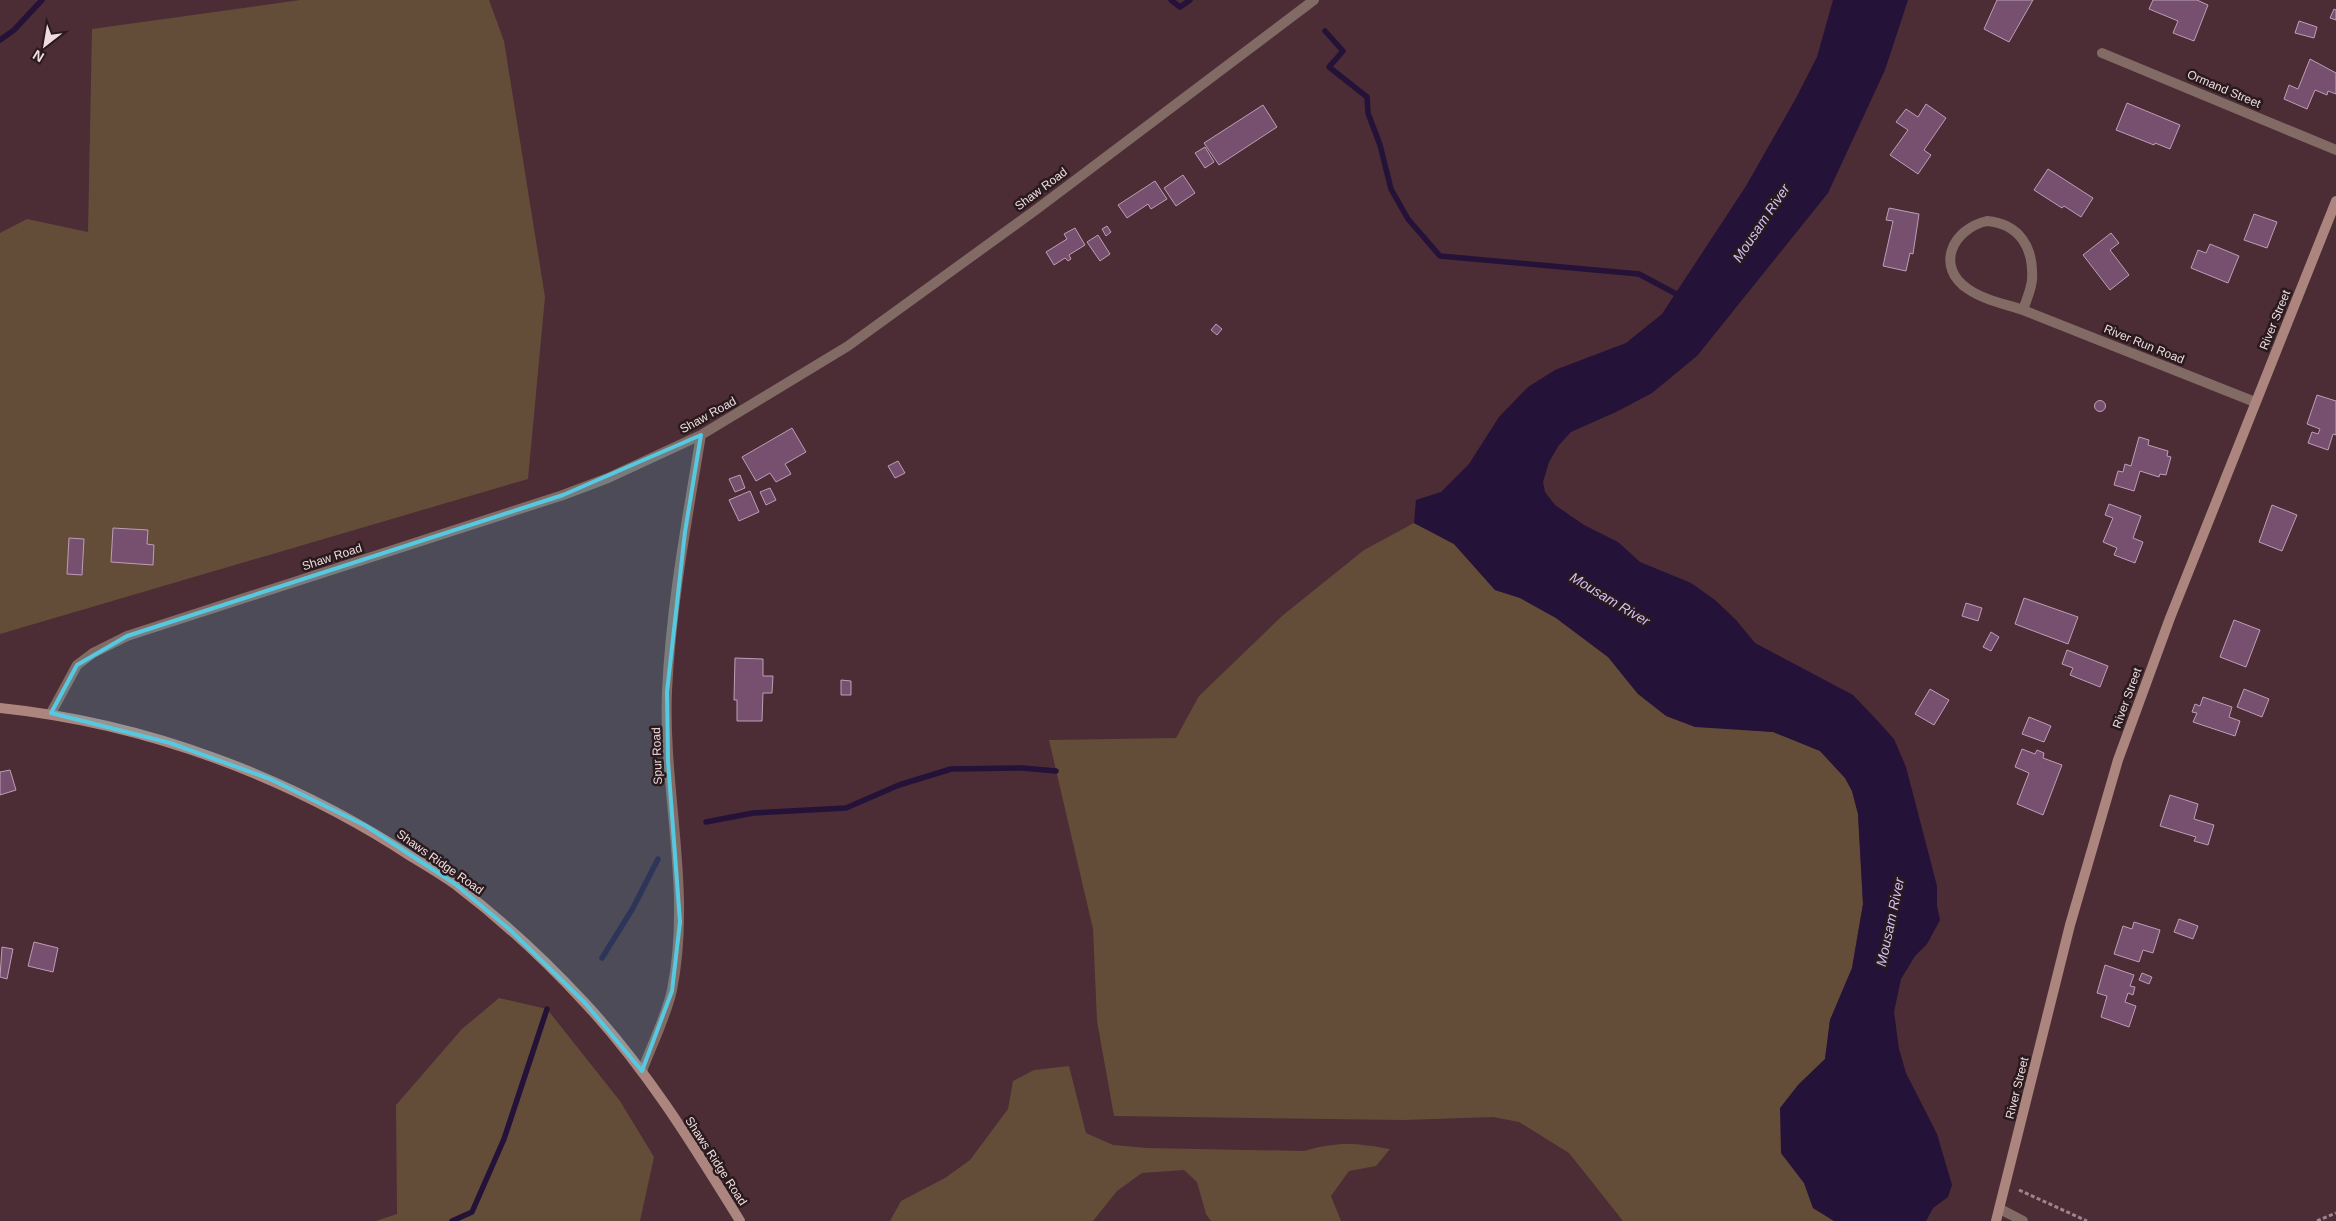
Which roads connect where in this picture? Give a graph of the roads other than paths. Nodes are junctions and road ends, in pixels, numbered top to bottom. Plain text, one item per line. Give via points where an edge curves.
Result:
1 (1314, 0) edge
2 (2102, 53) dead end
3 (2336, 150) edge
4 (2336, 201) edge
5 (2023, 310) junction
6 (2256, 402) junction
7 (701, 435) junction
8 (0, 708) edge
9 (51, 713) junction
10 (642, 1071) junction
11 (2000, 1209) junction
12 (740, 1221) edge
13 (1996, 1221) edge
14 (2023, 1221) edge

1 - 7 street, Shaw Road via 863,336
2 - 3 street, Ormand Street
4 - 6 street, River Street
5 - 5 street, River Run Road via 2032,281 2030,256 2024,239 2017,231 1998,222 1978,223 1961,233 1951,257 1958,280 1981,296
5 - 6 street, River Run Road
6 - 11 street, River Street via 2170,618 2118,760 2072,916
7 - 9 street, Shaw Road via 608,478 555,498 127,636 92,653 77,666
7 - 10 street, Spur Road via 685,532 667,692 668,761 680,922 672,991
8 - 9 street, Shaws Ridge Road
9 - 10 street, Shaws Ridge Road via 170,743 270,779 366,826 454,884 509,928 585,1003
10 - 12 street, Shaws Ridge Road
11 - 13 street, River Street
11 - 14 street

